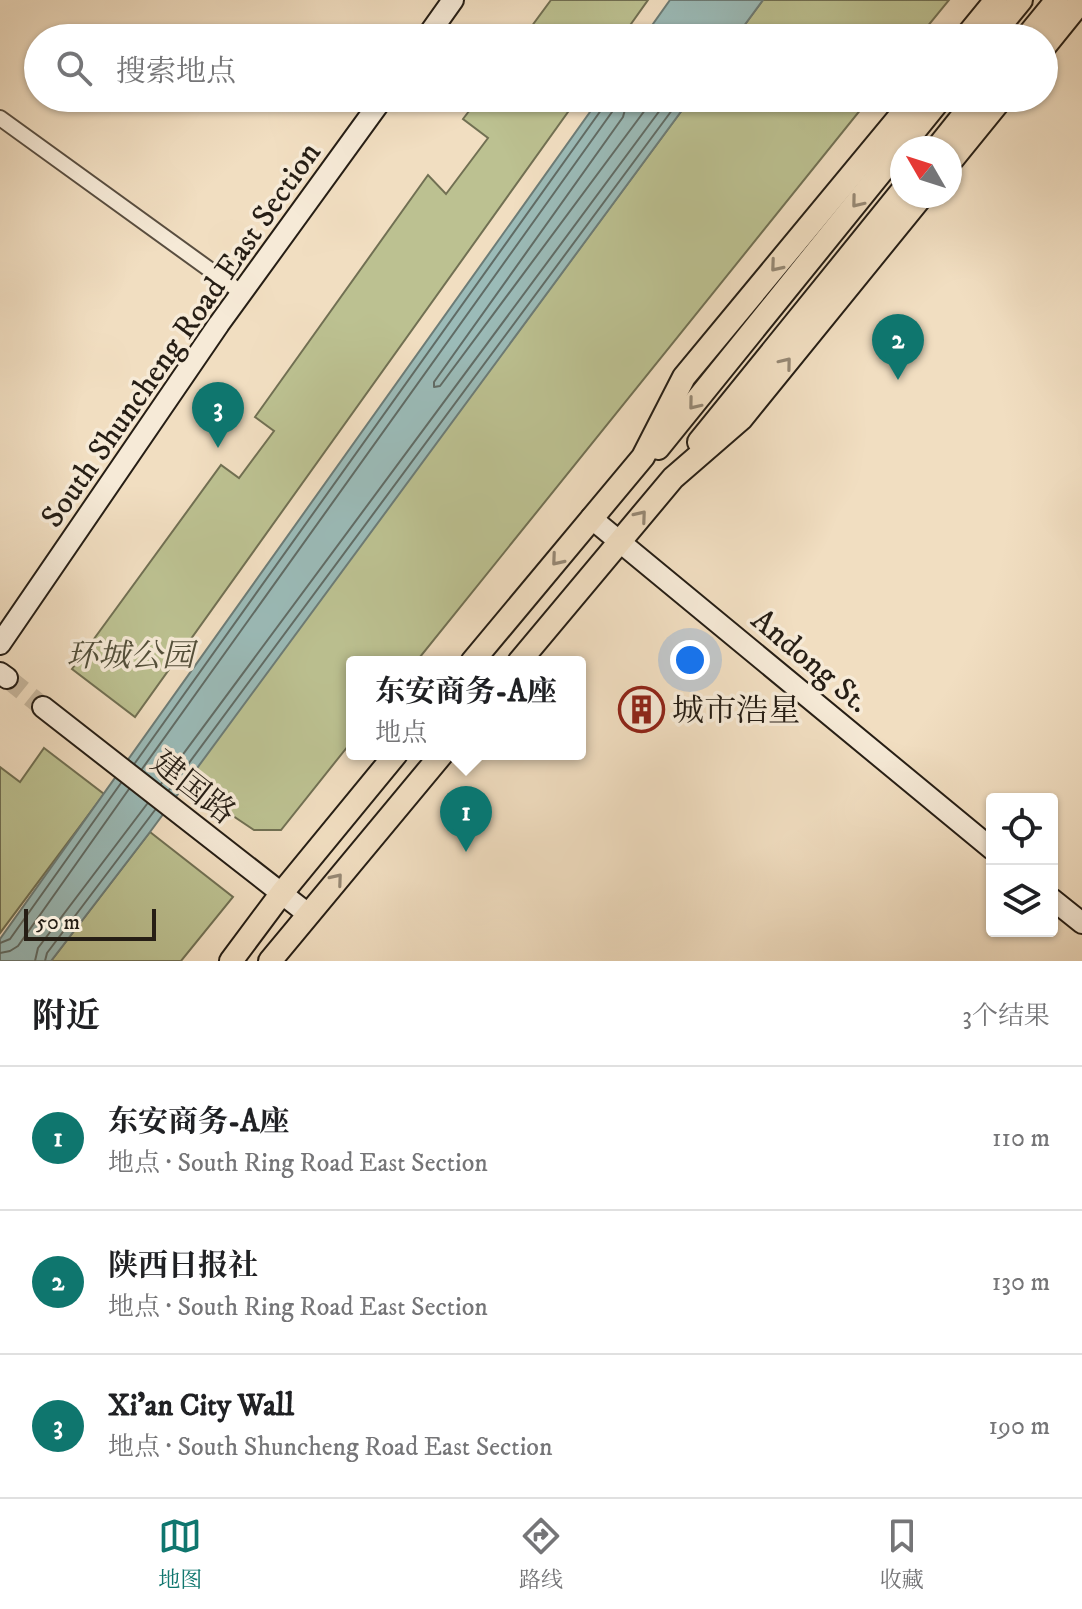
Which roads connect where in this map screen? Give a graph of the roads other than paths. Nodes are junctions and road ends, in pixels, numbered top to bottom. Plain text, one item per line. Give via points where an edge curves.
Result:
1 (453, 0) edge
2 (996, 0) edge
3 (1021, 0) edge
4 (1057, 0) edge
5 (1082, 0) edge
6 (436, 24) edge
7 (976, 24) edge
8 (1001, 24) edge
9 (1037, 24) edge
10 (1058, 30) edge
11 (373, 112) edge
12 (903, 112) edge
13 (930, 112) edge
14 (966, 112) edge
15 (991, 112) edge
16 (0, 118) edge
17 (947, 136) edge
18 (962, 147) edge
19 (890, 206) edge
20 (912, 208) edge
21 (242, 293) junction
22 (643, 457) junction
23 (673, 478) junction
24 (591, 518) junction
25 (619, 541) junction
26 (0, 644) edge
27 (477, 656) edge
28 (524, 656) edge
29 (43, 707) tunnel mouth
30 (391, 760) edge
31 (437, 760) edge
32 (986, 844) edge
33 (281, 894) junction
34 (1058, 904) edge
35 (308, 914) junction
36 (1082, 923) edge
37 (231, 961) edge
38 (270, 961) edge

1 - 6 street
2 - 7 main road
3 - 8 main road
4 - 9 main road
5 - 10 main road
11 - 21 street, South Shuncheng Road East Section
12 -> 22 main road via 684,377
13 -> 22 main road via 657,450
14 - 17 main road
15 - 18 main road
16 - 21 street
19 - 23 main road
23 -> 20 main road via 741,419
21 - 26 street, South Shuncheng Road East Section
22 - 24 main road
25 -> 23 main road
24 - 25 street, Andong St.
24 -> 27 main road
25 - 28 main road
25 - 32 street, Andong St.
29 - 33 street, 建国路
30 - 33 main road
35 -> 31 main road
33 - 35 street, 建国路
33 - 37 main road
34 - 36 street
35 - 38 main road

